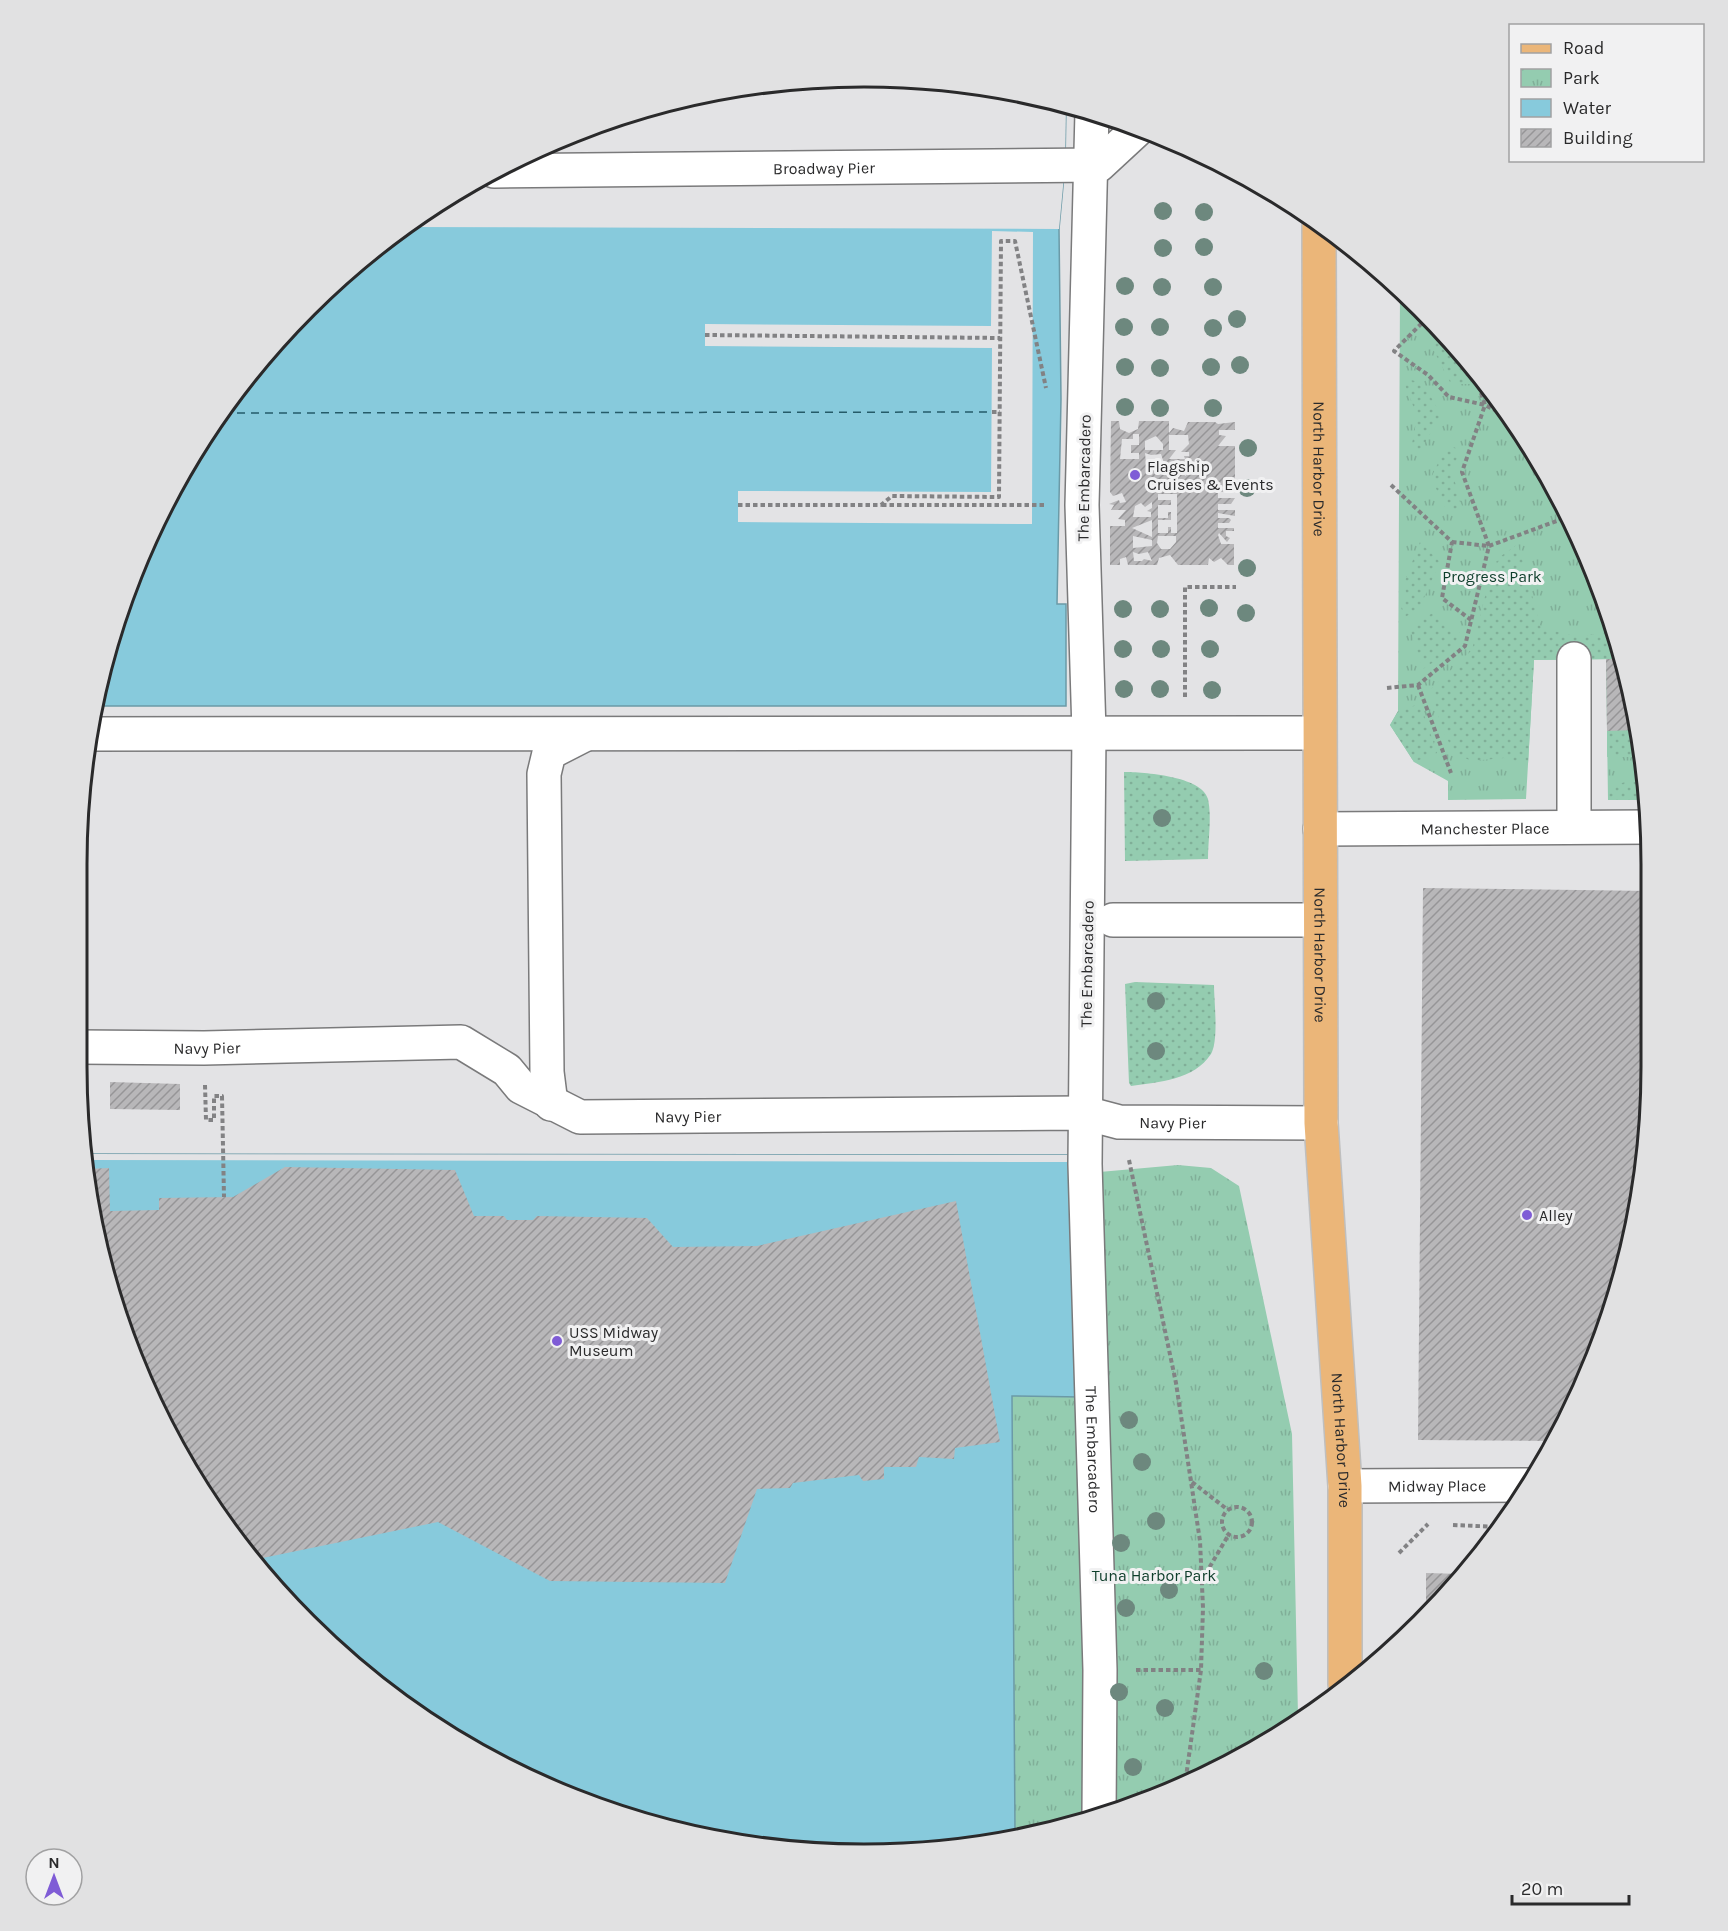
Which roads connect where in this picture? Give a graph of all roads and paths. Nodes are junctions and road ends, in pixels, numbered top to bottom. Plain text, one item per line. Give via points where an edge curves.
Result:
1 (1091, 121) edge
2 (1132, 135) edge
3 (1089, 165) junction
4 (513, 171) edge
5 (1319, 235) edge
6 (1421, 324) edge
7 (705, 335) dead end
8 (1000, 338) junction
9 (1481, 392) edge
10 (1048, 399) dead end
11 (1485, 405) junction
12 (1493, 409) edge
13 (992, 412) dead end
14 (1000, 412) junction
15 (1391, 485) dead end
16 (1047, 505) dead end
17 (738, 506) dead end
18 (881, 506) junction
19 (1561, 519) edge
20 (1452, 542) junction
21 (1489, 546) junction
22 (1236, 587) dead end
23 (1471, 620) junction
24 (1574, 659) dead end
25 (1418, 685) junction
26 (1387, 688) dead end
27 (1185, 701) dead end
28 (1089, 732) junction
29 (589, 733) junction
30 (1319, 733) junction
31 (99, 734) edge
32 (1451, 773) dead end
33 (1574, 826) junction
34 (1640, 827) edge
35 (1320, 829) junction
36 (1113, 920) dead end
37 (1320, 920) junction
38 (87, 1047) edge
39 (551, 1104) junction
40 (1085, 1113) junction
41 (214, 1120) dead end
42 (1321, 1123) junction
43 (224, 1197) dead end
44 (1191, 1481) dead end
45 (1519, 1485) edge
46 (1345, 1486) junction
47 (1227, 1510) junction
48 (1437, 1524) dead end
49 (1448, 1525) dead end
50 (1490, 1527) edge
51 (1229, 1534) junction
52 (1399, 1553) dead end
53 (1202, 1580) dead end
54 (1100, 1670) junction
55 (1201, 1670) dead end
56 (1345, 1676) edge
57 (1099, 1808) edge

1 - 3 street, The Embarcadero
2 - 3 street, Broadway Pier via 1099,165
3 - 4 street, Broadway Pier
3 - 28 street, The Embarcadero via 1082,506
5 - 30 main road, North Harbor Drive
6 - 11 path via 1394,351 1428,375 1449,397
7 - 8 path
8 - 10 path via 1001,241 1015,241
8 - 14 path
9 - 11 path
11 - 12 path
11 - 21 path via 1462,472
13 - 14 path
14 - 18 path via 999,497 892,496
15 - 20 path
16 - 18 path
17 - 18 path
19 - 21 path
20 - 21 path
20 - 23 path via 1442,598
21 - 23 path
22 - 27 path via 1185,587
23 - 25 path via 1465,646
24 - 33 street
25 - 26 path
25 - 32 path
28 - 29 street
28 - 30 street
28 - 40 street, The Embarcadero
29 - 31 street
29 - 39 street via 549,753 544,774
30 - 35 main road, North Harbor Drive
33 - 34 street, Manchester Place
33 - 35 street, Manchester Place
35 - 37 main road, North Harbor Drive
36 - 37 street
37 - 42 main road, North Harbor Drive
38 - 39 street, Navy Pier via 461,1042 507,1070 521,1087
39 - 40 street, Navy Pier via 580,1117
40 - 42 street, Navy Pier via 1119,1122
40 - 54 street, The Embarcadero
41 - 43 path via 214,1096 222,1096
42 - 46 main road, North Harbor Drive
44 - 47 path
45 - 46 street, Midway Place
46 - 56 main road, North Harbor Drive
47 - 51 path via 1222,1523
47 - 51 path via 1241,1507 1249,1513 1252,1523 1244,1535
48 - 52 path via 1426,1524
49 - 50 path
51 - 53 path
54 - 55 path
54 - 57 street, The Embarcadero

